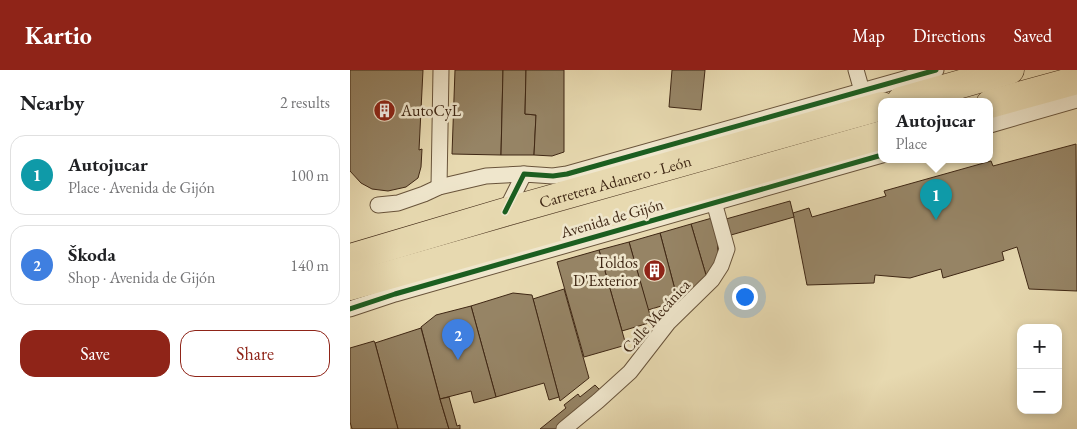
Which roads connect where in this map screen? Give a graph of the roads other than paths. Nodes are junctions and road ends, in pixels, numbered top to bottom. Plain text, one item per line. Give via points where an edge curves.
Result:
1 (442, 70) edge
2 (856, 70) edge
3 (936, 70) edge
4 (1010, 70) edge
5 (1077, 80) edge
6 (912, 98) edge
7 (872, 99) edge
8 (1077, 100) edge
9 (993, 103) edge
10 (993, 124) edge
11 (878, 136) edge
12 (878, 156) edge
13 (524, 174) junction
14 (486, 176) junction
15 (439, 187) junction
16 (750, 192) junction
17 (714, 202) junction
18 (378, 205) dead end
19 (508, 205) junction
20 (630, 206) junction
21 (350, 236) edge
22 (395, 244) junction
23 (350, 258) edge
24 (350, 286) edge
25 (350, 309) edge
26 (564, 429) edge

1 - 15 street
2 - 7 street
3 - 7 street
4 - 6 highway
5 - 9 highway
7 - 13 street via 567,174
7 - 19 highway, Carretera Adanero - León
8 - 10 street
11 - 20 highway, Carretera Adanero - León
12 - 16 street, Avenida de Gijón
13 - 14 street
13 - 19 street
14 - 15 street
14 - 19 street via 506,188
15 - 18 street via 398,203
16 - 17 street, Avenida de Gijón
16 - 20 highway
17 - 25 street, Avenida de Gijón
17 - 26 street, Calle Mecánica via 727,250 722,266 668,324 630,372
19 - 22 highway, Carretera Adanero - León
20 - 24 highway, Carretera Adanero - León
21 - 22 highway
22 - 23 highway, Carretera Adanero - León

